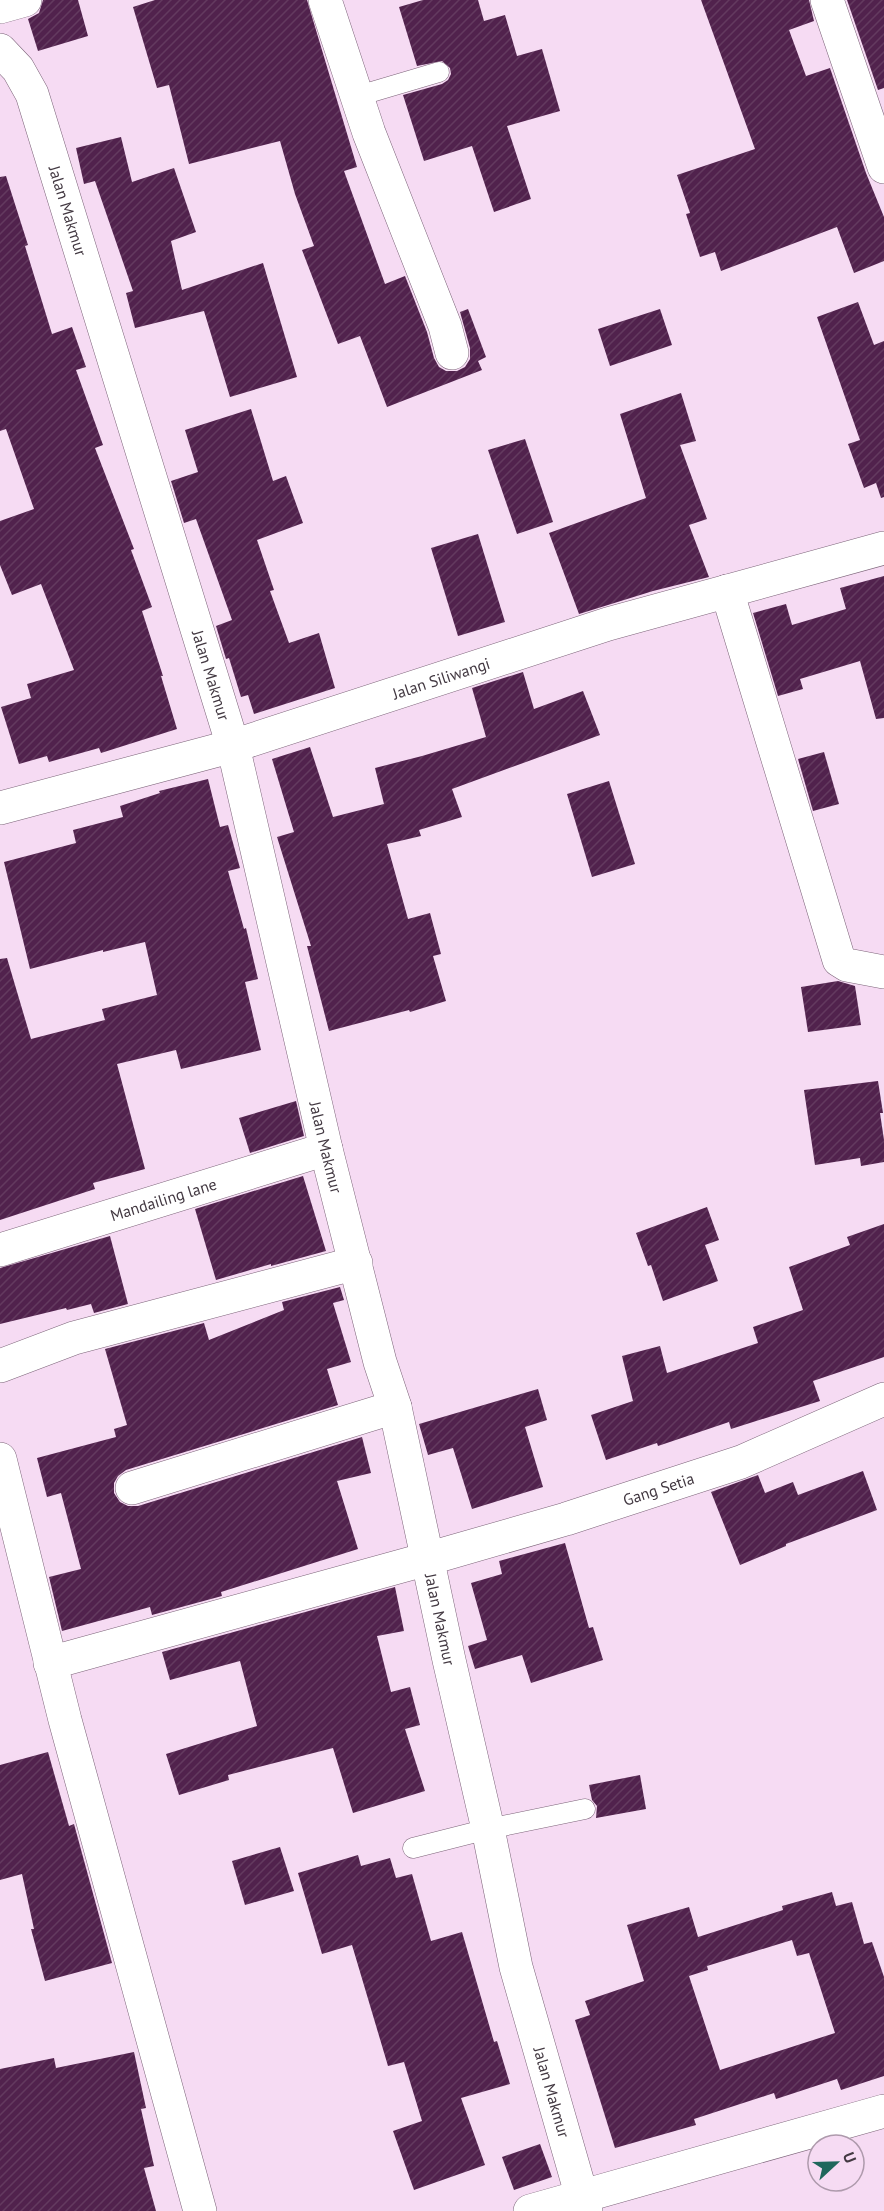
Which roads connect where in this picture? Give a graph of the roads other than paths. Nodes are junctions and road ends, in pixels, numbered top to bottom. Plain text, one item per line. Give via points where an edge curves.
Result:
1 (25, 0) edge
2 (325, 0) edge
3 (827, 0) edge
4 (0, 7) edge
5 (0, 50) edge
6 (439, 72) dead end
7 (358, 96) junction
8 (884, 167) edge
9 (452, 353) dead end
10 (884, 548) edge
11 (727, 591) junction
12 (232, 746) junction
13 (0, 808) edge
14 (884, 972) edge
15 (327, 1149) junction
16 (0, 1250) edge
17 (356, 1263) junction
18 (0, 1366) edge
19 (884, 1399) edge
20 (395, 1407) junction
21 (0, 1460) edge
22 (132, 1488) dead end
23 (427, 1560) junction
24 (50, 1663) junction
25 (585, 1809) dead end
26 (488, 1829) junction
27 (413, 1848) dead end
28 (884, 2111) edge
29 (584, 2204) edge
30 (200, 2211) edge
31 (530, 2211) edge

1 - 4 street
2 - 7 street
3 - 8 street
5 - 12 street, Jalan Makmur via 18,69 32,94
6 - 7 lane
7 - 9 street
10 - 11 street, Jalan Siliwangi
11 - 12 street, Jalan Siliwangi via 499,658
11 - 14 street via 839,960
12 - 13 street, Jalan Siliwangi
12 - 15 street, Jalan Makmur
15 - 16 street, Mandailing lane
15 - 17 street, Jalan Makmur
17 - 18 street via 74,1338
17 - 20 street, Jalan Makmur
19 - 23 street, Gang Setia via 741,1462
20 - 22 street
20 - 23 street, Jalan Makmur
21 - 24 street
23 - 24 street, Gang Setia
23 - 26 street, Jalan Makmur
24 - 30 street
25 - 26 lane
26 - 27 lane
26 - 29 street, Jalan Makmur via 516,1967
28 - 29 street
29 - 31 street

